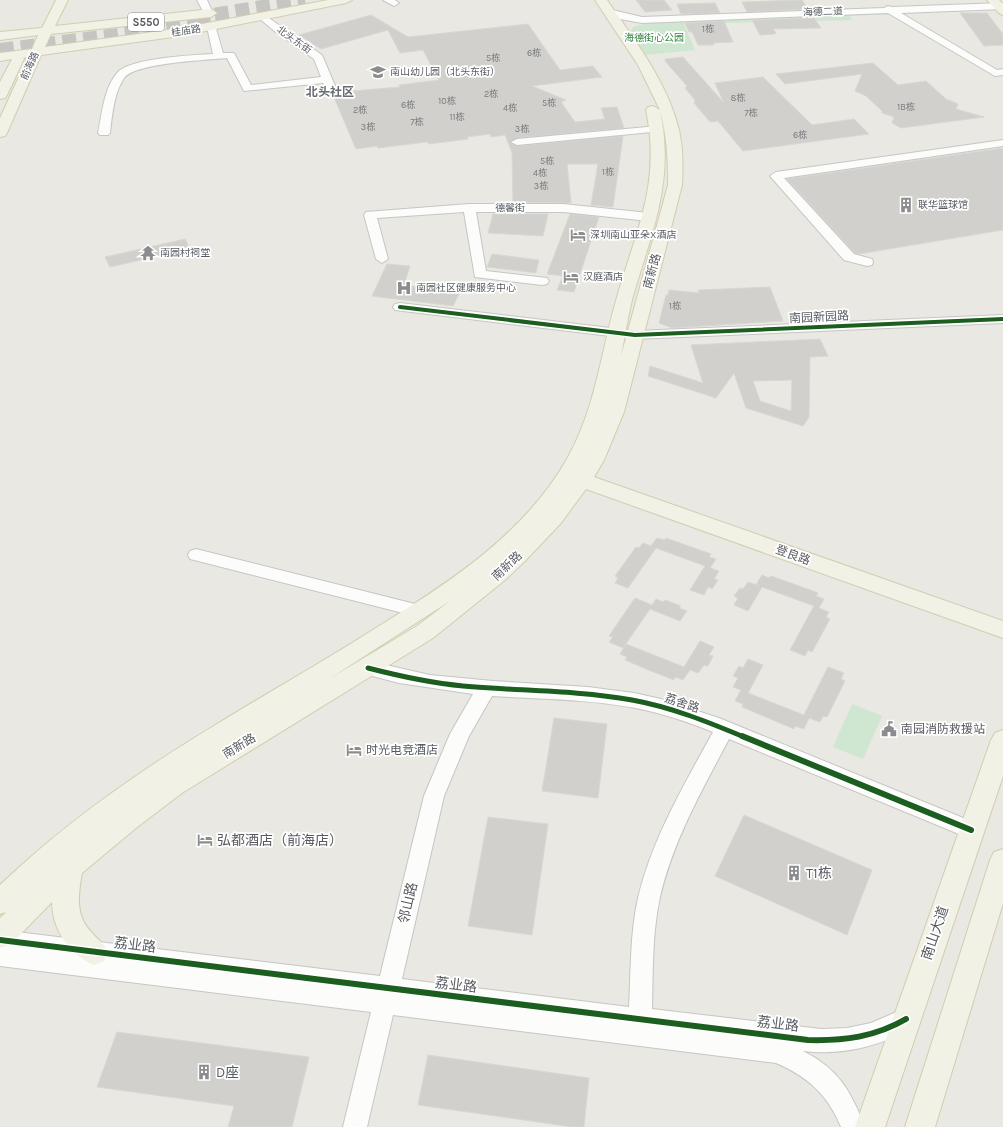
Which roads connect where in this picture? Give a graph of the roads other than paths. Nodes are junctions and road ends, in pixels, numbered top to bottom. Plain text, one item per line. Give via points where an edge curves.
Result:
1 (202, 0) edge
2 (290, 0) edge
3 (346, 0) edge
4 (588, 0) edge
5 (865, 0) edge
6 (56, 3) edge
7 (604, 6) edge
8 (999, 6) edge
9 (238, 9) dead end
10 (886, 9) junction
11 (223, 11) dead end
12 (208, 14) junction
13 (263, 17) junction
14 (32, 20) dead end
15 (642, 20) junction
16 (132, 23) junction
17 (106, 26) junction
18 (212, 27) junction
19 (621, 30) junction
20 (46, 32) junction
21 (31, 33) junction
22 (0, 35) edge
23 (135, 39) junction
24 (86, 46) junction
25 (36, 53) junction
26 (20, 55) junction
27 (219, 56) junction
28 (0, 57) edge
29 (0, 69) edge
30 (1003, 72) edge
31 (23, 80) junction
32 (7, 81) junction
33 (0, 95) edge
34 (658, 129) junction
35 (0, 133) edge
36 (104, 133) dead end
37 (517, 142) dead end
38 (1003, 143) edge
39 (469, 208) junction
40 (649, 217) junction
41 (382, 259) dead end
42 (867, 262) dead end
43 (542, 281) dead end
44 (400, 307) dead end
45 (1003, 319) edge
46 (626, 334) junction
47 (582, 480) junction
48 (196, 555) dead end
49 (419, 611) junction
50 (1003, 630) edge
51 (368, 668) junction
52 (486, 689) junction
53 (725, 729) junction
54 (1003, 740) edge
55 (166, 780) junction
56 (971, 830) junction
57 (1003, 860) edge
58 (71, 865) junction
59 (0, 902) edge
60 (0, 936) edge
61 (0, 940) edge
62 (94, 952) junction
63 (0, 956) edge
64 (386, 996) junction
65 (640, 1019) junction
66 (906, 1019) junction
67 (355, 1127) edge
68 (854, 1127) edge
69 (870, 1127) edge
70 (920, 1127) edge

1 - 12 street
2 - 9 main road
3 - 13 main road, 桂庙路 / S550
4 - 34 main road, 南新路 via 642,82
5 - 10 street
6 - 17 main road via 61,18 74,24
6 - 20 main road, 前海路
6 - 21 main road, 前海路
7 - 15 street, 海德二道 via 623,17
7 - 19 main road, 南新路
8 - 10 street, 海德二道
10 - 15 street, 海德二道
10 - 30 street via 995,73
11 - 12 main road, 桂庙路 / S550
12 - 16 main road, 桂庙路 / S550
13 - 18 main road, 桂庙路 / S550
13 - 27 street, 北头东街 via 318,57 329,83 248,89 230,55
14 - 22 main road
15 - 19 street, 海德二道
16 - 17 main road, 桂庙路 / S550
16 - 23 main road via 113,28 108,34 113,38
17 - 20 main road, 桂庙路 / S550
18 - 23 main road, 桂庙路 / S550
18 - 27 street
19 - 46 main road, 南新路 via 663,98 673,128 677,161 675,185
20 - 21 main road, 桂庙路 / S550
20 - 25 main road, 前海路
21 - 22 main road, 桂庙路 / S550
21 - 26 main road, 前海路
23 - 24 main road, 桂庙路 / S550
24 - 25 main road, 桂庙路 / S550
24 - 31 main road via 53,58
25 - 26 main road, 桂庙路 / S550
25 - 31 main road, 前海路
26 - 28 main road, 桂庙路 / S550
26 - 32 main road, 前海路
27 - 36 street via 149,65 124,72 119,78 110,104
29 - 32 main road
31 - 35 main road, 前海路
32 - 33 main road, 前海路
34 - 37 street
34 - 40 main road, 南新路 via 659,172
38 - 42 street via 776,176 849,257
39 - 40 street, 德馨街 via 563,208
39 - 41 street, 德馨街 via 370,214
39 - 43 street via 480,274
40 - 46 main road, 南新路 via 619,317
44 - 46 street, 南园新园路
45 - 46 street, 南园新园路
46 - 47 main road, 南新路 via 615,412 594,460
46 - 49 main road, 南新路 via 610,368 599,407 576,460 559,487 540,512 517,535 480,567
47 - 50 main road, 登良路
47 - 51 main road, 南新路 via 545,528 498,575 451,613
48 - 49 street
49 - 55 main road, 南新路 via 318,676
51 - 52 street, 荔舍路 via 407,678
51 - 55 main road, 南新路
52 - 53 street, 荔舍路 via 621,698 686,713
52 - 64 street, 邻山路 via 460,734 434,796
53 - 56 street, 荔舍路
53 - 65 street via 684,806 657,870 649,899 646,924
54 - 56 main road, 南山大道
55 - 58 main road, 南新路 via 137,811
55 - 59 main road, 南新路 via 78,832 39,864
56 - 66 main road, 南山大道
57 - 70 main road
58 - 60 main road, 南新路
58 - 62 main road via 66,889 66,918 80,943
61 - 62 street, 荔业路
62 - 64 street, 荔业路
63 - 64 street, 荔业路
64 - 65 street, 荔业路
64 - 67 street, 邻山路
64 - 68 street, 荔业路 via 776,1051 800,1060 829,1082
65 - 66 street, 荔业路 via 824,1040 853,1040 874,1035
66 - 69 main road, 南山大道

